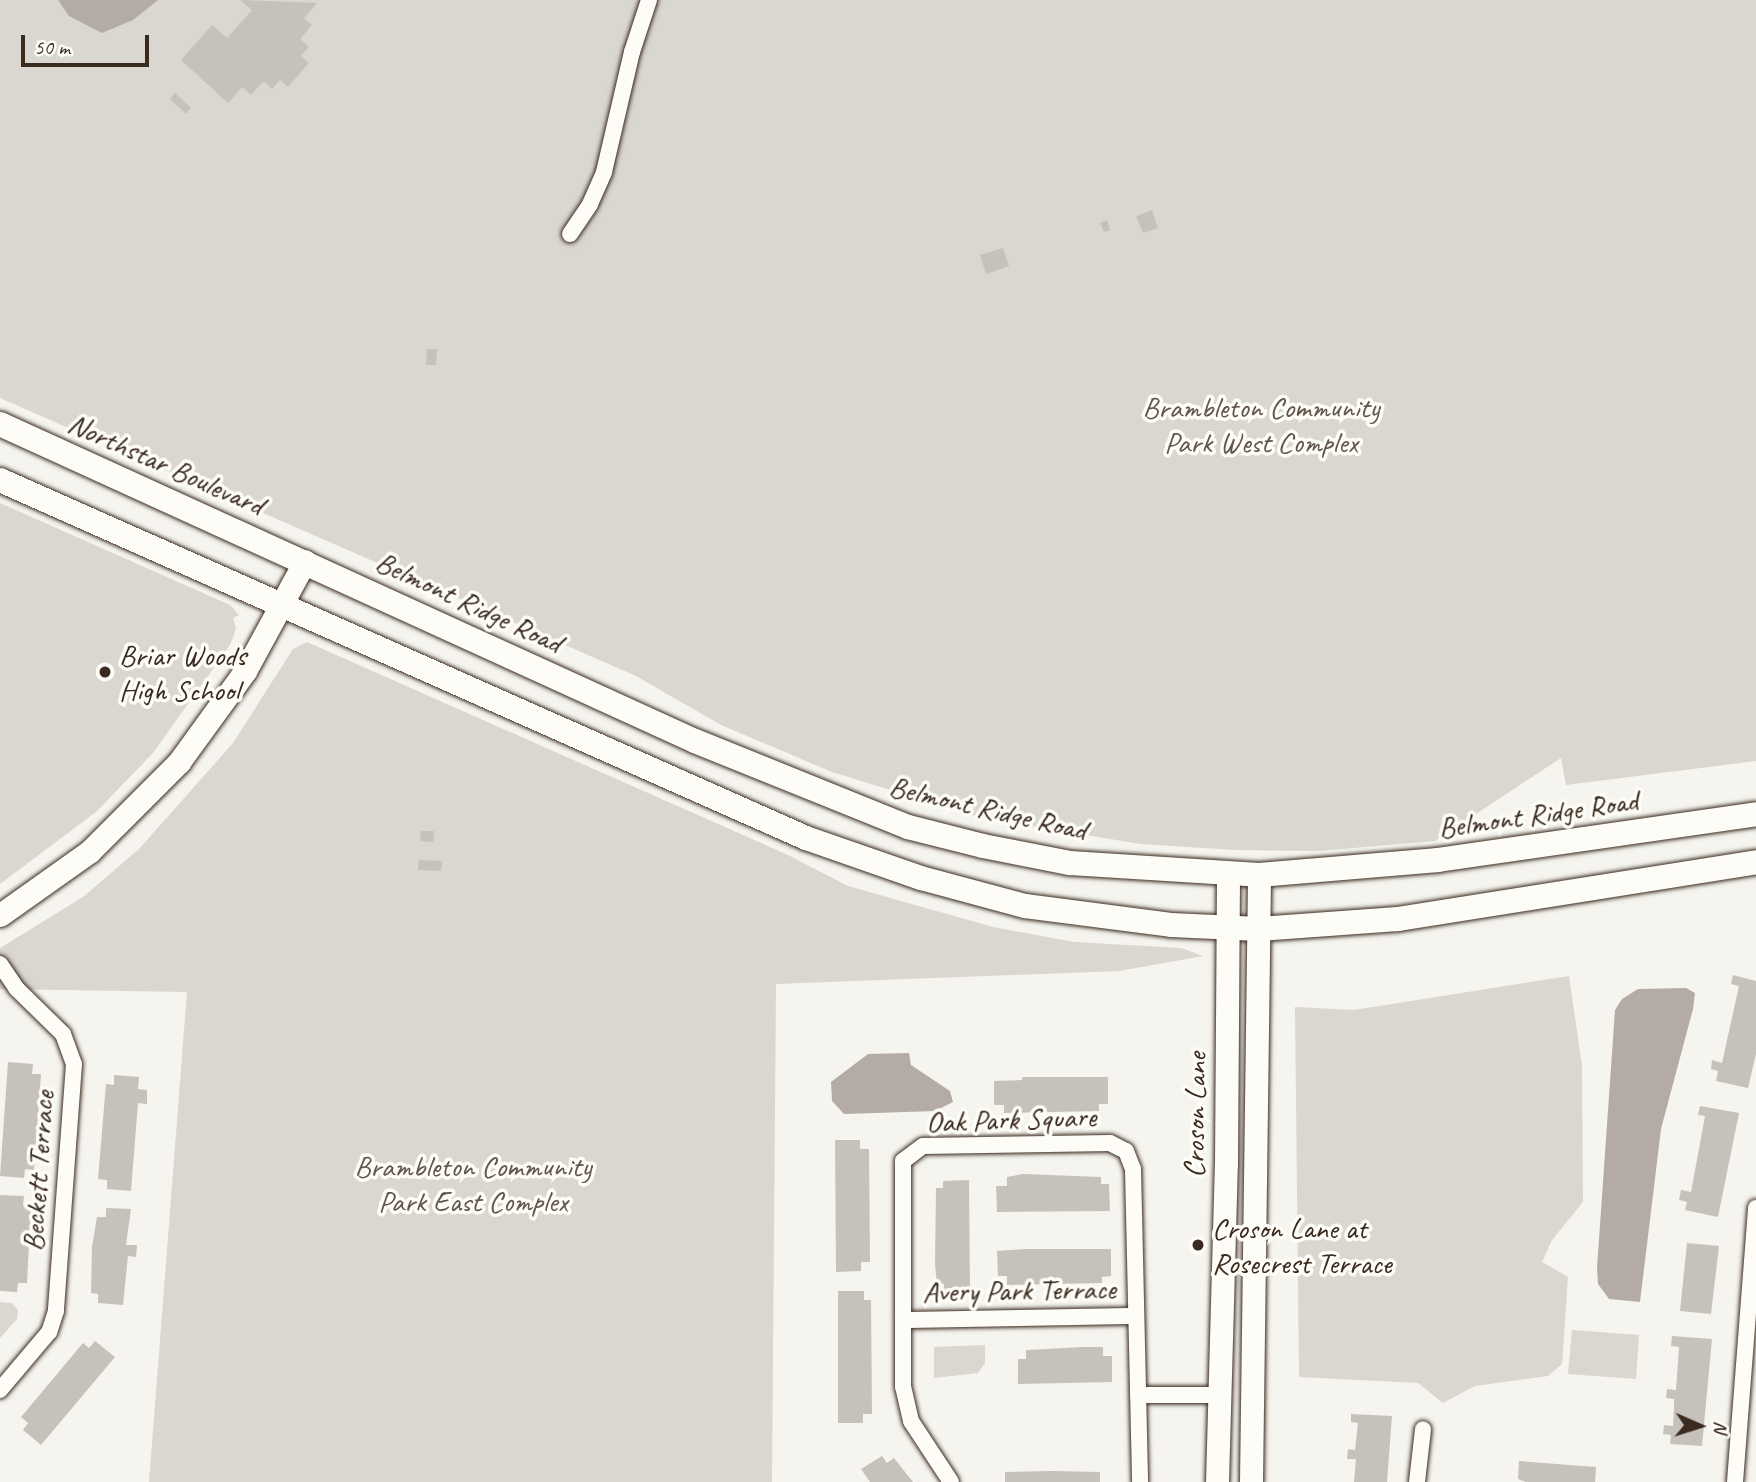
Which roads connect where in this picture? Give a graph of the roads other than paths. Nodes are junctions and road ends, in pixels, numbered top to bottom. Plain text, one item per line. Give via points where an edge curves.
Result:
1 (649, 0) edge
2 (570, 234) dead end
3 (0, 424) edge
4 (0, 480) edge
5 (305, 561) junction
6 (282, 606) junction
7 (1756, 814) edge
8 (1756, 862) edge
9 (1228, 874) junction
10 (1259, 875) junction
11 (0, 915) edge
12 (1229, 929) junction
13 (1259, 929) junction
14 (0, 964) edge
15 (1756, 1208) edge
16 (1751, 1299) edge
17 (1135, 1316) junction
18 (903, 1320) junction
19 (0, 1390) edge
20 (1138, 1395) junction
21 (1217, 1395) junction
22 (1423, 1429) dead end
23 (951, 1482) edge
24 (1140, 1482) edge
25 (1216, 1482) edge
26 (1251, 1482) edge
27 (1417, 1482) edge
28 (1735, 1482) edge

1 - 2 street via 604,172
3 - 5 main road, Northstar Boulevard
4 - 6 main road
5 - 6 main road
5 - 9 main road, Belmont Ridge Road via 695,741 908,827 1070,863
6 - 11 main road via 227,701 162,783 90,851
6 - 12 main road via 806,838 920,878 1025,905
7 - 10 main road, Belmont Ridge Road via 1438,860
8 - 13 main road via 1398,919
9 - 10 main road, Belmont Ridge Road
9 - 12 main road, Croson Lane
10 - 13 main road, Croson Lane
12 - 13 main road
12 - 21 main road, Croson Lane
13 - 26 main road, Croson Lane
14 - 19 street, Beckett Terrace via 16,988 63,1034 74,1064 57,1311 48,1332
15 - 16 street
16 - 28 street
17 - 18 street, Avery Park Terrace
17 - 18 street, Oak Park Square via 1133,1169 1126,1152 1110,1143 923,1146 909,1154 901,1170
17 - 20 street, Oak Park Square
18 - 23 street, Oak Park Square via 906,1404 918,1434
20 - 21 street
20 - 24 street, Oak Park Square
21 - 25 main road, Croson Lane
22 - 27 street

